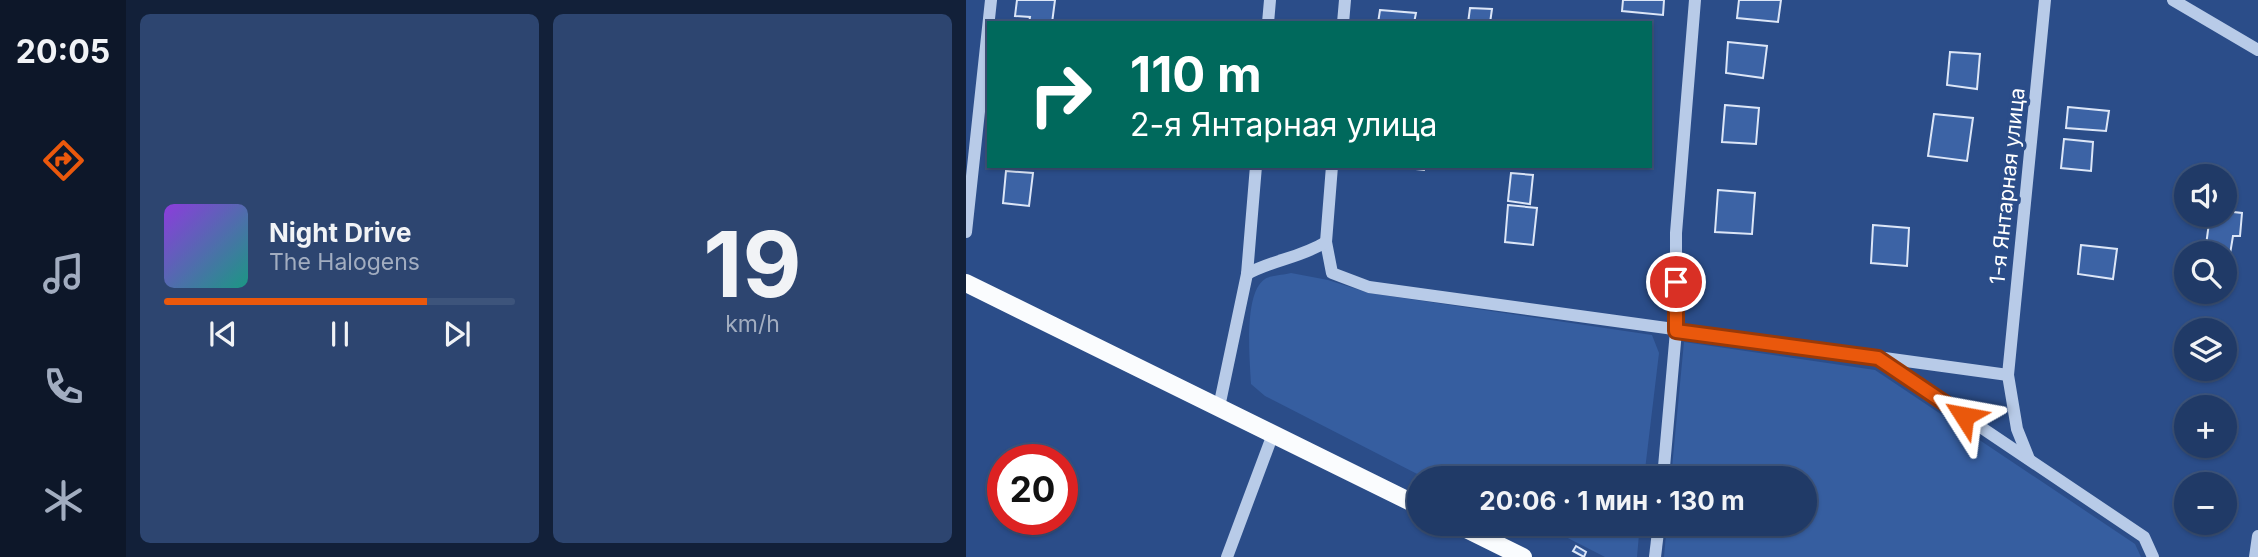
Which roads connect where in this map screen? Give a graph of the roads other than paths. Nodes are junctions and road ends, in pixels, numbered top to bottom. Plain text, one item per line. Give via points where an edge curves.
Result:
1 (991, 0) edge
2 (1270, 0) edge
3 (1345, 0) edge
4 (1695, 0) edge
5 (2045, 0) edge
6 (2173, 0) edge
7 (989, 21) edge
8 (1268, 21) edge
9 (1343, 21) edge
10 (987, 37) edge
11 (2258, 50) edge
12 (1256, 168) edge
13 (1332, 168) edge
14 (966, 232) edge
15 (1326, 242) junction
16 (1247, 274) junction
17 (966, 283) edge
18 (1676, 331) junction
19 (1878, 358) junction
20 (2008, 375) junction
21 (1219, 407) junction
22 (1273, 434) junction
23 (2029, 459) junction
24 (1664, 466) edge
25 (1407, 500) edge
26 (1480, 536) edge
27 (1657, 536) edge
28 (2258, 536) edge
29 (1227, 557) edge
30 (1523, 557) edge
31 (1656, 557) edge
32 (2153, 557) edge
33 (2255, 557) edge

1 - 7 street
2 - 8 street
3 - 9 street
4 - 18 street via 1676,233
5 - 20 street, 1-я Янтарная улица
6 - 11 street
10 - 14 street
12 - 16 street
13 - 15 street
15 - 16 street via 1310,253 1265,264
15 - 18 street via 1332,273 1369,287
16 - 21 street
17 - 21 main road
18 - 19 street
18 - 24 street
19 - 20 street
19 - 23 street
20 - 23 street, 1-я Янтарная улица via 2017,429
21 - 22 main road
22 - 25 main road
22 - 29 street
23 - 32 street via 2144,537
26 - 30 main road
27 - 31 street
28 - 33 street

